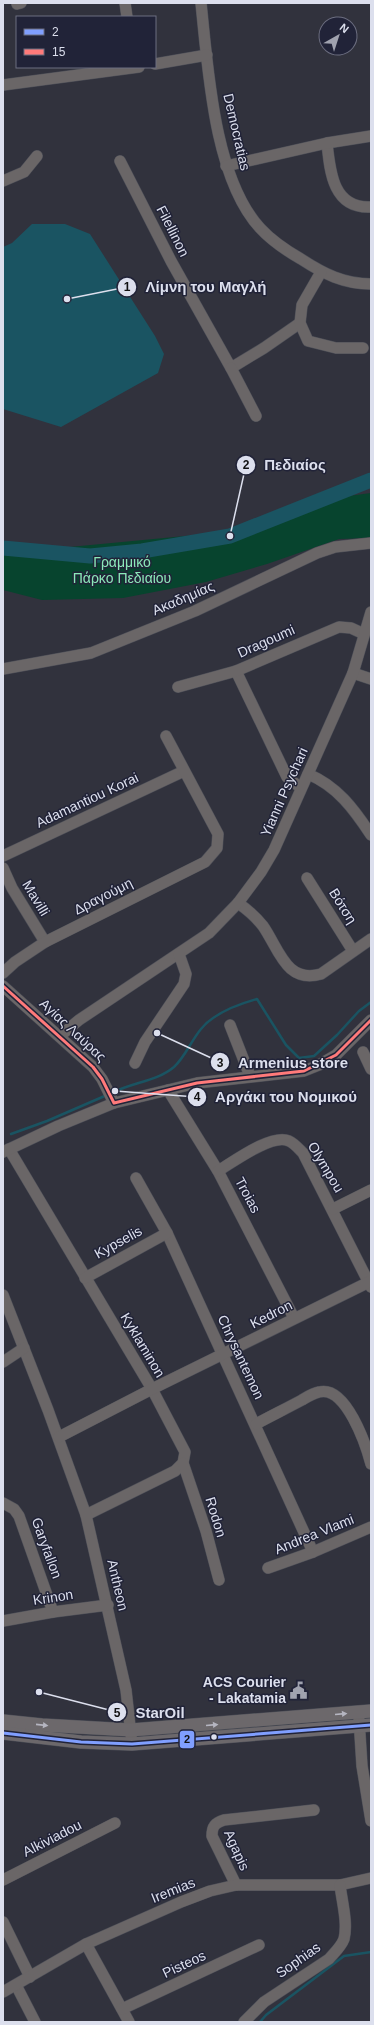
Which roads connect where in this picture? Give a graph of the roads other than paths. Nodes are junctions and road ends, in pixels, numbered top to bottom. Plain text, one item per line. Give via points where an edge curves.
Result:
1 (125, 3) edge
2 (201, 3) edge
3 (127, 16) edge
4 (207, 54) junction
5 (156, 64) edge
6 (129, 68) edge
7 (3, 85) edge
8 (371, 136) edge
9 (327, 143) junction
10 (37, 156) dead end
11 (120, 161) dead end
12 (226, 166) junction
13 (3, 181) edge
14 (371, 207) edge
15 (321, 272) junction
16 (371, 284) edge
17 (300, 323) junction
18 (363, 348) dead end
19 (231, 368) junction
20 (256, 416) dead end
21 (371, 543) edge
22 (371, 612) edge
23 (364, 634) junction
24 (3, 668) edge
25 (236, 671) junction
26 (353, 673) junction
27 (371, 679) edge
28 (178, 687) dead end
29 (166, 736) dead end
30 (184, 771) junction
31 (308, 774) junction
32 (301, 788) junction
33 (370, 830) edge
34 (3, 856) edge
35 (3, 868) edge
36 (307, 878) dead end
37 (238, 903) junction
38 (371, 939) edge
39 (45, 942) junction
40 (353, 951) junction
41 (179, 954) junction
42 (3, 973) edge
43 (3, 986) edge
44 (371, 1020) edge
45 (230, 1025) dead end
46 (60, 1036) junction
47 (363, 1052) dead end
48 (136, 1063) dead end
49 (371, 1069) edge
50 (250, 1076) junction
51 (168, 1090) junction
52 (111, 1097) junction
53 (6, 1151) edge
54 (218, 1171) junction
55 (136, 1178) dead end
56 (371, 1190) edge
57 (333, 1210) junction
58 (167, 1233) junction
59 (85, 1278) junction
60 (370, 1283) edge
61 (3, 1295) edge
62 (294, 1318) junction
63 (24, 1348) junction
64 (223, 1354) junction
65 (3, 1362) edge
66 (152, 1389) junction
67 (256, 1424) junction
68 (58, 1437) junction
69 (183, 1463) junction
70 (371, 1464) edge
71 (3, 1503) edge
72 (86, 1515) junction
73 (371, 1527) edge
74 (313, 1552) junction
75 (268, 1568) dead end
76 (219, 1580) dead end
77 (108, 1605) junction
78 (53, 1612) junction
79 (3, 1621) edge
80 (365, 1712) edge
81 (3, 1720) edge
82 (365, 1726) edge
83 (131, 1730) junction
84 (3, 1732) edge
85 (132, 1744) junction
86 (368, 1795) edge
87 (314, 1810) dead end
88 (371, 1821) edge
89 (115, 1823) dead end
90 (371, 1878) edge
91 (3, 1880) edge
92 (236, 1884) junction
93 (340, 1885) junction
94 (3, 1922) edge
95 (86, 1944) junction
96 (259, 1945) dead end
97 (30, 1977) junction
98 (16, 1985) junction
99 (3, 1992) edge
100 (122, 2009) junction
101 (35, 2022) edge
102 (129, 2022) edge
103 (244, 2022) edge

1 - 3 street
2 - 4 street, Democratias
4 - 5 street
4 - 12 street, Democratias via 217,127
6 - 7 street
8 - 9 street
9 - 12 street
9 - 14 street via 330,173 337,192 348,202 361,208
10 - 13 street via 24,172
11 - 19 street, Filellinon via 171,261
12 - 15 street, Democratias via 238,194 260,228 287,251
15 - 16 street, Democratias via 354,284
15 - 17 street via 302,305
17 - 18 street via 308,341 336,348
17 - 19 street
19 - 20 street, Filellinon
21 - 24 street, Ακαδημίας via 335,547 317,553 195,611 91,653
22 - 23 street, Yianni Psychari
23 - 25 street, Dragoumi via 344,627 334,629
23 - 26 street, Yianni Psychari
25 - 28 street, Dragoumi
25 - 32 street via 287,777
26 - 27 street
26 - 31 street, Yianni Psychari
29 - 30 street
30 - 34 street, Adamantiou Korai
30 - 39 street, Δραγούμη via 216,827 217,848 205,862
31 - 32 street, Yianni Psychari
31 - 33 street via 323,780 339,793
32 - 37 street, Yianni Psychari via 274,850
35 - 39 street, Mavilli via 12,888
36 - 40 street, Βότση
37 - 40 street via 258,919 288,966 297,974 321,974
37 - 41 street, Yianni Psychari via 209,933
38 - 40 street
39 - 42 street, Δραγούμη
41 - 46 street, Yianni Psychari via 79,1020
41 - 48 street via 186,974 184,984 145,1042
43 - 46 street, Αγίας Λαύρας
44 - 50 street via 336,1055 319,1065 304,1071
45 - 50 street
46 - 52 street, Αγίας Λαύρας via 93,1067
47 - 49 street
50 - 51 street
51 - 52 street
51 - 54 street, Troias
52 - 53 street
53 - 59 street, Kyklaminon
54 - 57 street, Olympou via 267,1143 276,1140 289,1141 303,1153
54 - 62 street, Troias
55 - 58 street, Chrysantemon
56 - 57 street
57 - 60 street, Olympou
58 - 59 street, Kypselis
58 - 64 street, Chrysantemon
59 - 66 street, Kyklaminon
60 - 62 street, Kedron
61 - 63 street
62 - 64 street, Kedron
63 - 65 street
63 - 68 street, Antheon
64 - 66 street, Kedron
64 - 67 street, Chrysantemon
66 - 68 street, Kedron
66 - 69 street, Kyklaminon via 184,1446
67 - 70 street via 319,1392 332,1394 344,1402 368,1451
67 - 74 street, Chrysantemon
68 - 72 street, Antheon
69 - 72 street via 175,1471
69 - 76 street, Rodon
71 - 78 street, Garyfallon via 14,1509 19,1516
72 - 77 street, Antheon
73 - 74 street, Andrea Vlami
74 - 75 street, Andrea Vlami
77 - 78 street, Krinon
77 - 83 street, Antheon via 126,1690
78 - 79 street, Krinon
80 - 82 street
83 -> 80 main road
81 -> 83 main road via 42,1726
82 - 85 main road
82 - 86 street via 362,1766
83 - 85 street, Antheon
84 - 85 main road via 73,1741
86 - 88 street
87 - 92 street, Agapis via 216,1823 212,1828 212,1836
89 - 91 street, Alkiviadou
90 - 93 street, Iremias
92 - 93 street, Iremias
92 - 95 street, Iremias via 181,1902
93 - 103 street, Sophias via 345,1927 344,1940 337,1950 329,1959 264,2002
94 - 97 street
95 - 97 street, Iremias
95 - 100 street
96 - 100 street, Pisteos
97 - 98 street, Iremias
98 - 99 street, Iremias
98 - 101 street
100 - 102 street

